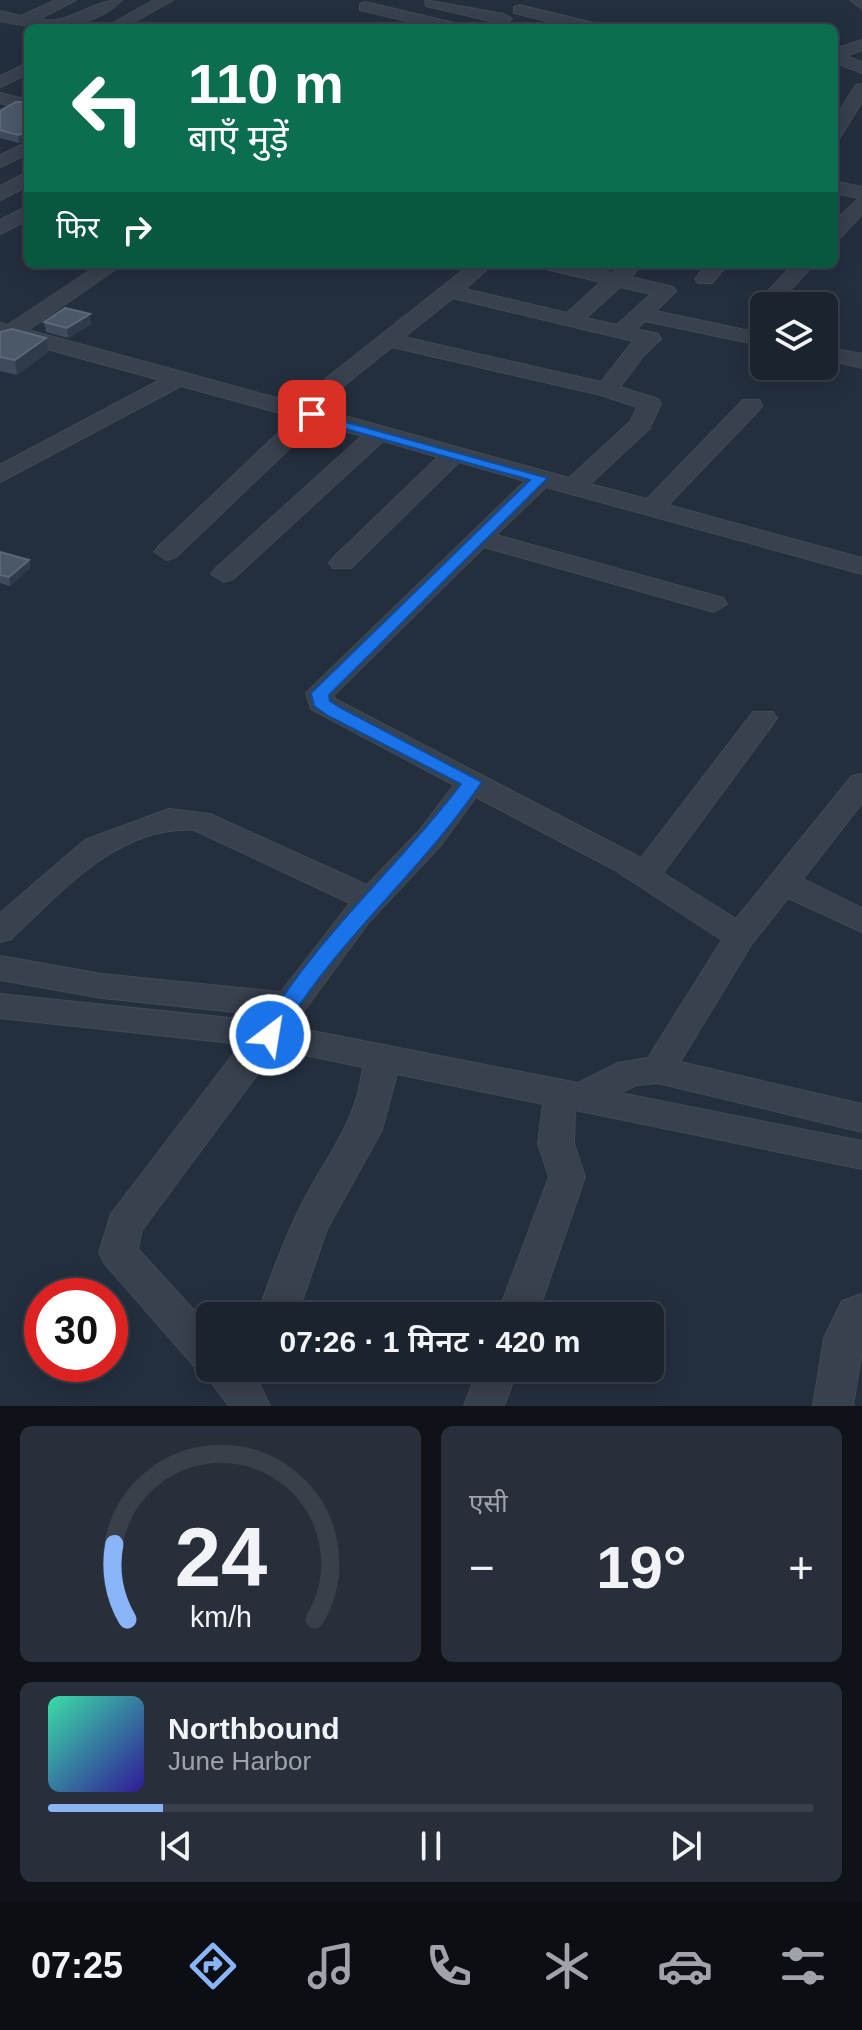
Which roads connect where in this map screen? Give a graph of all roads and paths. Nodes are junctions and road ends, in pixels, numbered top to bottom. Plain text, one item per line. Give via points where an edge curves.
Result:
1 (21, 0) edge
2 (68, 0) edge
3 (114, 0) edge
4 (165, 0) edge
5 (415, 0) edge
6 (534, 0) edge
7 (365, 7) dead end
8 (0, 10) edge
9 (519, 10) junction
10 (0, 16) edge
11 (554, 18) junction
12 (23, 21) junction
13 (38, 24) edge
14 (65, 24) edge
15 (120, 24) edge
16 (439, 24) edge
17 (497, 24) edge
18 (544, 24) edge
19 (577, 24) edge
20 (862, 45) edge
21 (838, 53) edge
22 (838, 57) edge
23 (862, 68) edge
24 (24, 70) edge
25 (0, 82) edge
26 (857, 88) edge
27 (0, 98) edge
28 (24, 104) edge
29 (838, 120) edge
30 (24, 149) edge
31 (0, 162) edge
32 (24, 180) edge
33 (838, 188) edge
34 (862, 193) edge
35 (0, 194) edge
36 (862, 203) edge
37 (24, 214) edge
38 (0, 228) edge
39 (838, 229) edge
40 (107, 268) edge
41 (478, 268) edge
42 (567, 268) edge
43 (629, 268) edge
44 (800, 268) edge
45 (616, 279) junction
46 (448, 291) junction
47 (778, 292) edge
48 (641, 314) junction
49 (571, 320) junction
50 (621, 332) junction
51 (4, 334) edge
52 (750, 337) edge
53 (388, 340) junction
54 (838, 356) edge
55 (862, 361) edge
56 (181, 377) junction
57 (607, 390) junction
58 (751, 405) dead end
59 (305, 413) junction
60 (376, 435) junction
61 (452, 456) junction
62 (4, 471) edge
63 (541, 478) junction
64 (573, 487) junction
65 (651, 509) junction
66 (482, 539) junction
67 (167, 552) dead end
68 (342, 563) dead end
69 (862, 566) edge
70 (224, 574) dead end
71 (714, 604) dead end
72 (763, 718) dead end
73 (472, 782) junction
74 (862, 783) edge
75 (645, 875) junction
76 (783, 882) junction
77 (371, 900) junction
78 (862, 921) edge
79 (0, 931) edge
80 (740, 937) junction
81 (0, 968) edge
82 (0, 1006) edge
83 (278, 1020) junction
84 (381, 1056) junction
85 (658, 1070) junction
86 (574, 1094) junction
87 (862, 1118) edge
88 (862, 1155) edge
89 (282, 1302) edge
90 (522, 1302) edge
91 (862, 1310) edge
92 (196, 1340) edge
93 (493, 1382) edge
94 (484, 1406) edge
95 (833, 1406) edge

1 - 8 street
2 - 12 street
3 - 14 street
4 - 15 street
5 - 17 street
6 - 9 street
7 - 16 street
9 - 11 street
9 - 17 street
10 - 12 street
11 - 18 street
11 - 19 street
12 - 13 street
20 - 21 street
22 - 23 street
24 - 25 street
26 - 29 street
27 - 28 street
30 - 31 street
32 - 35 street
33 - 34 street
36 - 39 street
37 - 38 street
40 - 51 street
41 - 46 street
42 - 45 street
43 - 45 street
44 - 47 street
45 - 48 street via 666,291
45 - 49 street
46 - 49 street
46 - 53 street
48 - 50 street
48 - 52 street
49 - 50 street
50 - 57 street via 650,339
51 - 56 street
53 - 57 street
53 - 59 street
54 - 55 street
56 - 59 street
56 - 62 street
57 - 64 street via 650,404 650,410
58 - 65 street
59 - 60 street
59 - 67 street
60 - 61 street
60 - 70 street
61 - 63 street
61 - 68 street
63 - 64 street
63 - 66 street
64 - 65 street
65 - 69 street
66 - 71 street
66 - 73 street via 320,693 321,703 335,712
72 - 75 street
73 - 75 street
73 - 77 street via 430,838
74 - 76 street
75 - 80 street
76 - 78 street
76 - 80 street
77 - 79 street via 199,821 169,819 96,847
77 - 83 street
80 - 85 street
81 - 83 street
82 - 83 street
83 - 84 street
83 - 92 street via 124,1225 118,1253
84 - 86 street
84 - 89 street via 373,1116 309,1227
85 - 86 street via 630,1072
85 - 87 street
86 - 88 street
86 - 90 street via 557,1112 556,1143 567,1177
91 - 95 street via 844,1338
93 - 94 street

